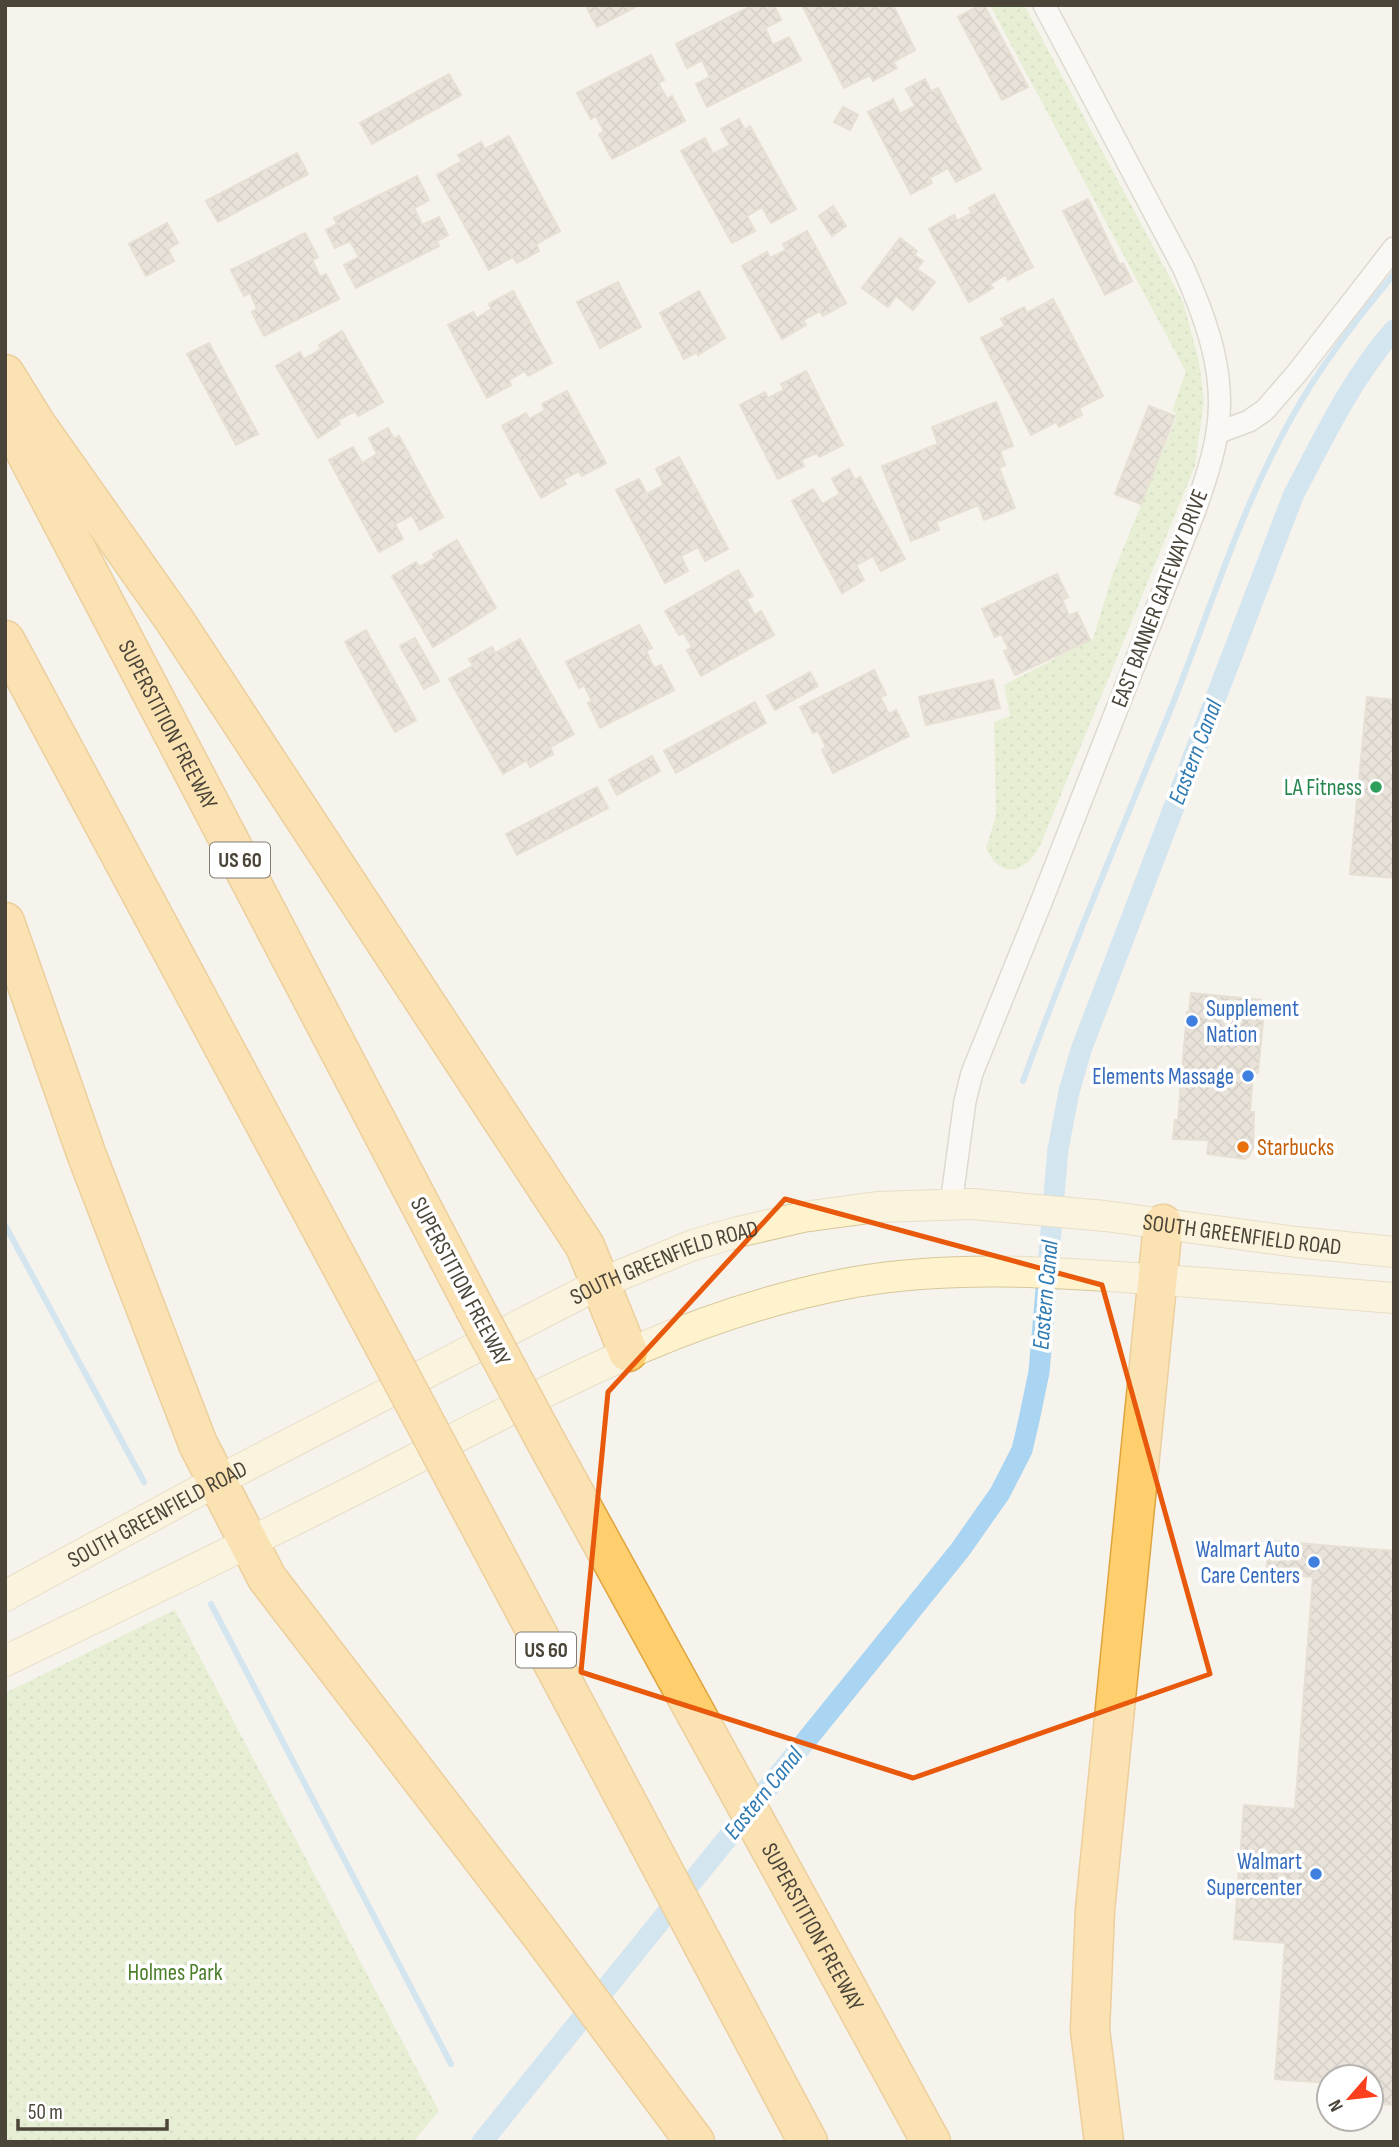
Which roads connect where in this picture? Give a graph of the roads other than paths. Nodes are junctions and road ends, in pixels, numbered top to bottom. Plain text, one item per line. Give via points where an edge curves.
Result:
1 (1044, 5) edge
2 (1394, 248) edge
3 (5, 374) edge
4 (5, 413) edge
5 (1217, 433) junction
6 (5, 640) edge
7 (5, 922) edge
8 (951, 1204) junction
9 (1163, 1224) junction
10 (1394, 1252) edge
11 (1157, 1280) junction
12 (601, 1283) junction
13 (1394, 1298) edge
14 (628, 1352) junction
15 (217, 1481) junction
16 (248, 1543) junction
17 (5, 1596) edge
18 (5, 1661) edge
19 (695, 2142) edge
20 (808, 2142) edge
21 (930, 2142) edge
22 (1104, 2142) edge

1 - 5 street, EAST BANNER GATEWAY DRIVE via 1196,298 1215,356
2 - 5 street via 1265,410
3 - 12 highway via 175,621 586,1246
4 - 21 highway, SUPERSTITION FREEWAY / US 60, bridge via 474,1307
5 - 8 street, EAST BANNER GATEWAY DRIVE via 1195,510 972,1073
6 - 20 highway, US 60, bridge
7 - 15 highway via 86,1153 198,1444
8 - 9 main road, SOUTH GREENFIELD ROAD
8 - 12 main road, SOUTH GREENFIELD ROAD via 803,1217 693,1245
9 - 10 main road, SOUTH GREENFIELD ROAD
9 - 11 highway
11 - 13 main road, SOUTH GREENFIELD ROAD
11 - 14 main road, SOUTH GREENFIELD ROAD via 1000,1270 857,1282 705,1321
11 - 22 highway via 1095,1910 1090,2030
12 - 14 highway
12 - 15 main road, SOUTH GREENFIELD ROAD
14 - 16 main road, SOUTH GREENFIELD ROAD
15 - 16 highway
15 - 17 main road, SOUTH GREENFIELD ROAD
16 - 18 main road, SOUTH GREENFIELD ROAD
16 - 19 highway via 267,1578

